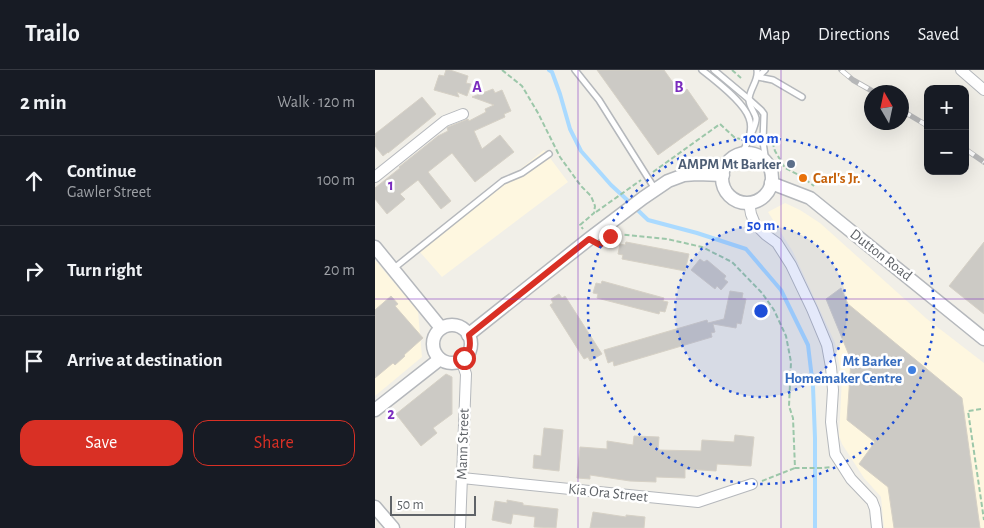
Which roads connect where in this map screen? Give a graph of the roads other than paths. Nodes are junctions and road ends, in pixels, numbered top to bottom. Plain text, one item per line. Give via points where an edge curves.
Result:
1 (575, 70) edge
2 (702, 70) edge
3 (714, 70) edge
4 (757, 70) edge
5 (765, 70) edge
6 (961, 70) edge
7 (758, 77) junction
8 (984, 90) edge
9 (802, 97) dead end
10 (749, 99) junction
11 (463, 114) dead end
12 (750, 134) junction
13 (549, 154) dead end
14 (741, 154) junction
15 (766, 162) junction
16 (723, 175) junction
17 (375, 177) edge
18 (771, 183) junction
19 (655, 189) junction
20 (749, 203) junction
21 (375, 247) edge
22 (393, 269) junction
23 (441, 328) junction
24 (469, 335) junction
25 (984, 339) edge
26 (440, 359) junction
27 (461, 360) junction
28 (375, 410) edge
29 (462, 478) junction
30 (752, 484) road end
31 (375, 507) edge
32 (393, 528) edge
33 (460, 528) edge
34 (877, 528) edge

1 - 19 lane via 599,100
2 - 12 lane via 721,85 749,116
3 - 10 lane
4 - 7 lane
5 - 7 lane
6 - 8 street
7 - 9 lane via 773,80
7 - 10 lane
10 - 12 lane via 756,120
10 - 15 lane via 764,114
11 - 17 street via 445,121
12 - 14 lane
13 - 22 lane via 522,173 503,181
14 - 15 street via 753,154
14 - 16 street via 731,160
15 - 18 street via 771,172
16 - 19 street via 684,175
16 - 20 street via 729,195
18 - 20 street via 762,198
18 - 25 street, Dutton Road via 810,198
19 - 24 street
20 - 34 street via 755,224 777,243 791,265 827,345 833,382 831,422 835,454 851,479 872,501
21 - 22 street
22 - 23 street
23 - 24 street via 454,325
23 - 26 street via 433,338 434,351
24 - 27 street via 470,348
26 - 27 street via 452,363
26 - 28 street
27 - 29 street, Mann Street via 466,374
29 - 30 street, Kia Ora Street via 698,502
29 - 33 street, Mann Street
31 - 32 street

